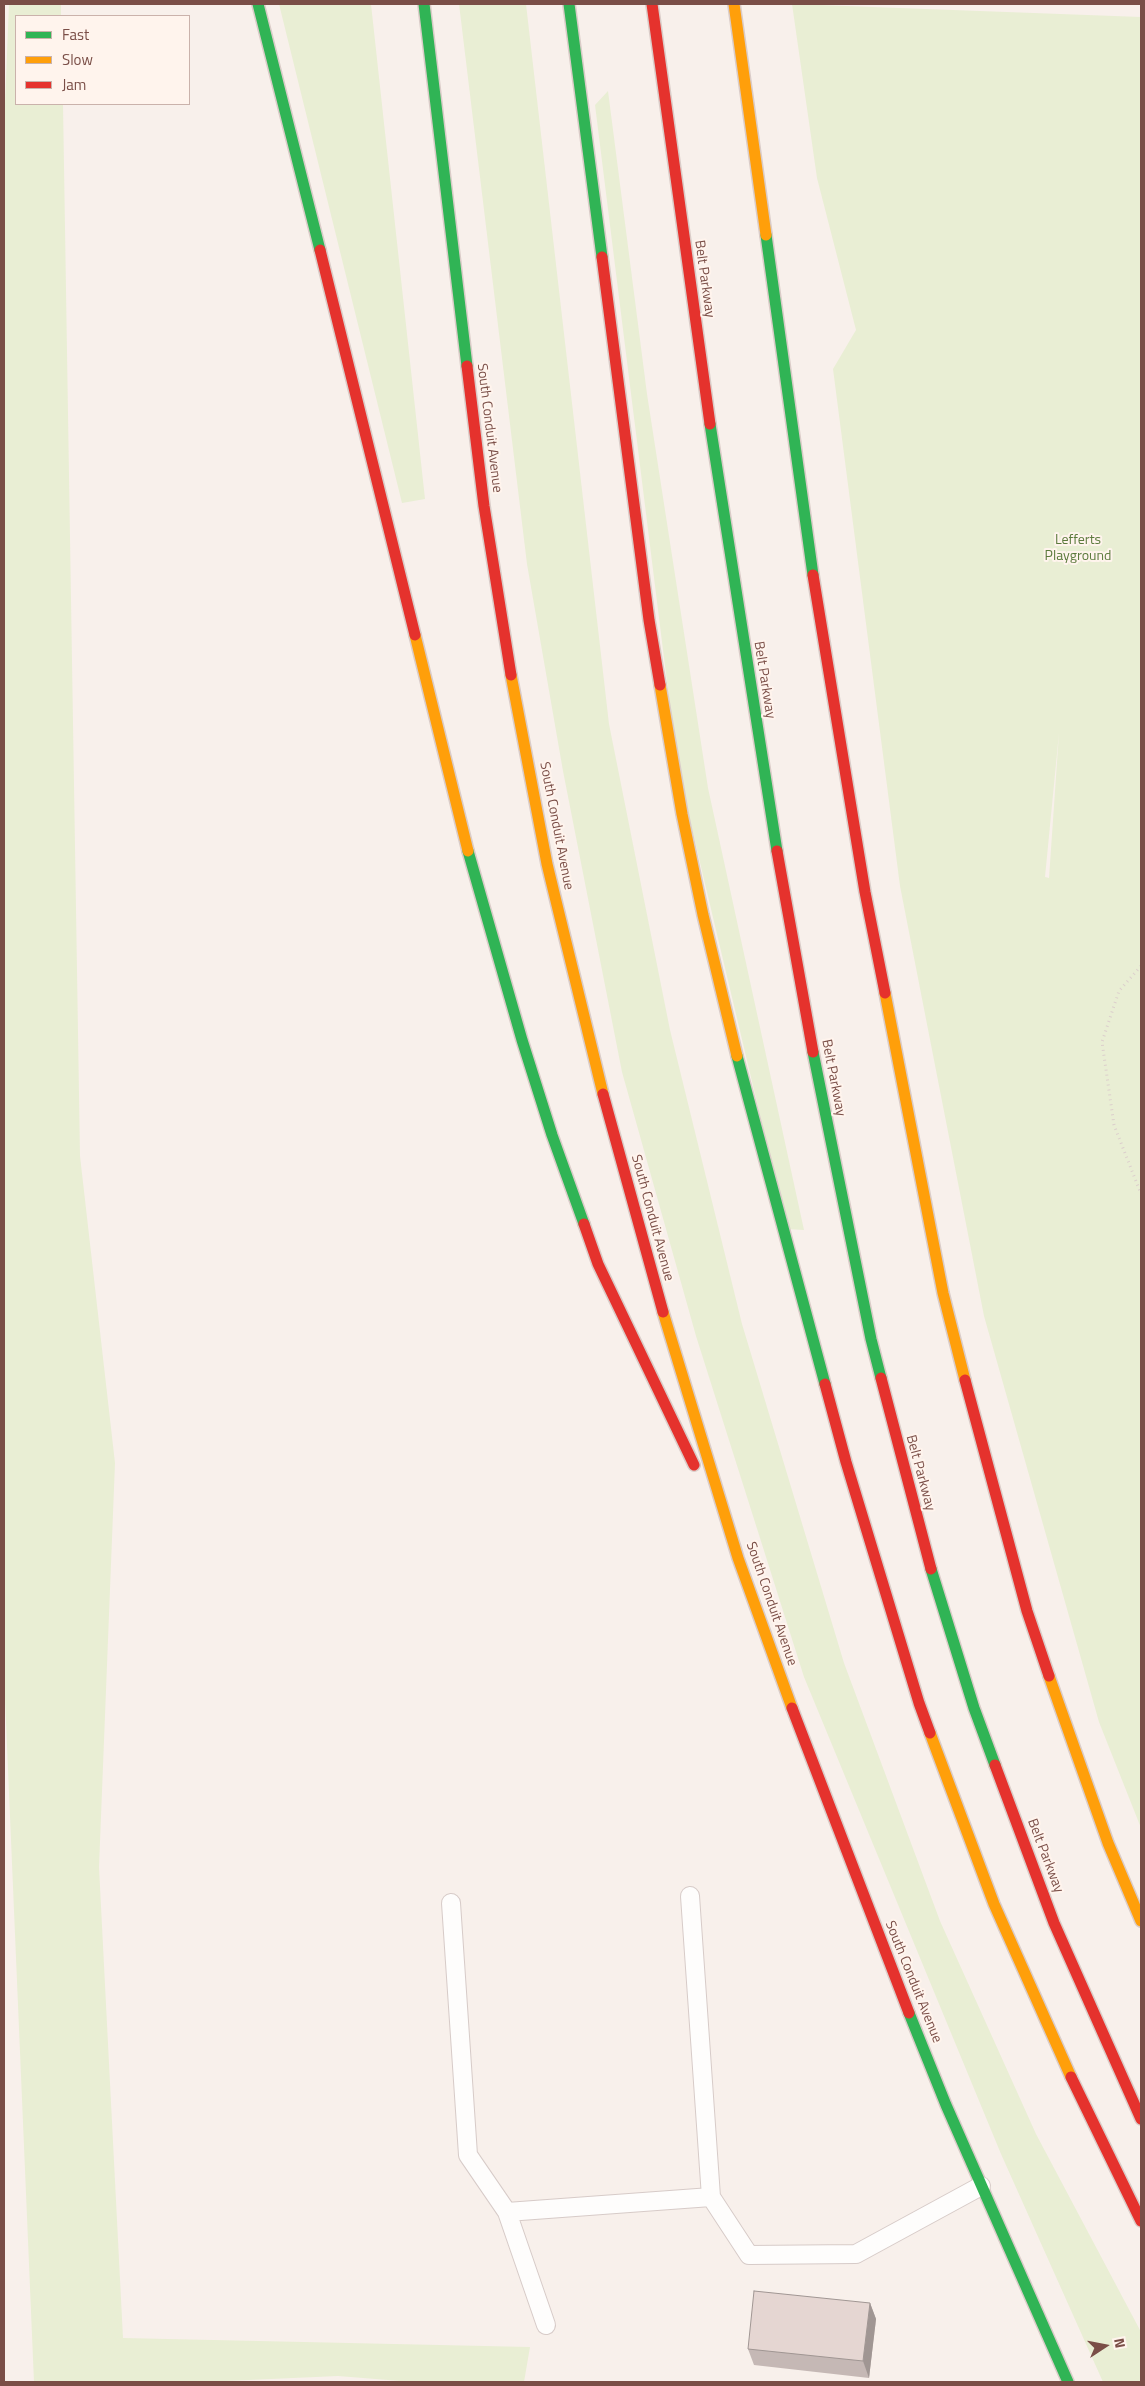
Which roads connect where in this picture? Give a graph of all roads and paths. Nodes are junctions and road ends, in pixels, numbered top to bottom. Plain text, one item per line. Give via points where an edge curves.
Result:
1 (258, 4) edge
2 (424, 4) edge
3 (569, 4) edge
4 (652, 4) edge
5 (734, 4) edge
6 (1141, 966) edge
7 (1141, 1194) edge
8 (738, 1558) junction
9 (690, 1896) dead end
10 (451, 1903) dead end
11 (1141, 1922) edge
12 (1141, 2118) edge
13 (981, 2186) junction
14 (711, 2197) junction
15 (507, 2212) junction
16 (1141, 2221) edge
17 (546, 2325) dead end
18 (1068, 2382) edge

1 - 8 main road via 434,718 522,1040 598,1264
2 - 8 main road, South Conduit Avenue via 484,506 511,676 547,864 590,1046 640,1234
3 - 16 main road via 649,620 703,916 750,1110 846,1462 919,1703 998,1913 1080,2096
4 - 12 main road, Belt Parkway via 700,362 770,814 824,1114 871,1339 928,1562 977,1717 1054,1923
5 - 11 main road via 813,577 865,892 935,1256 983,1454 1027,1611 1083,1775
6 - 7 path via 1119,991 1102,1042 1114,1125
8 - 13 main road, South Conduit Avenue via 868,1912
9 - 14 lane
10 - 15 lane via 468,2155
13 - 14 lane via 856,2254 750,2255
13 - 18 main road, South Conduit Avenue
14 - 15 lane
15 - 17 lane

